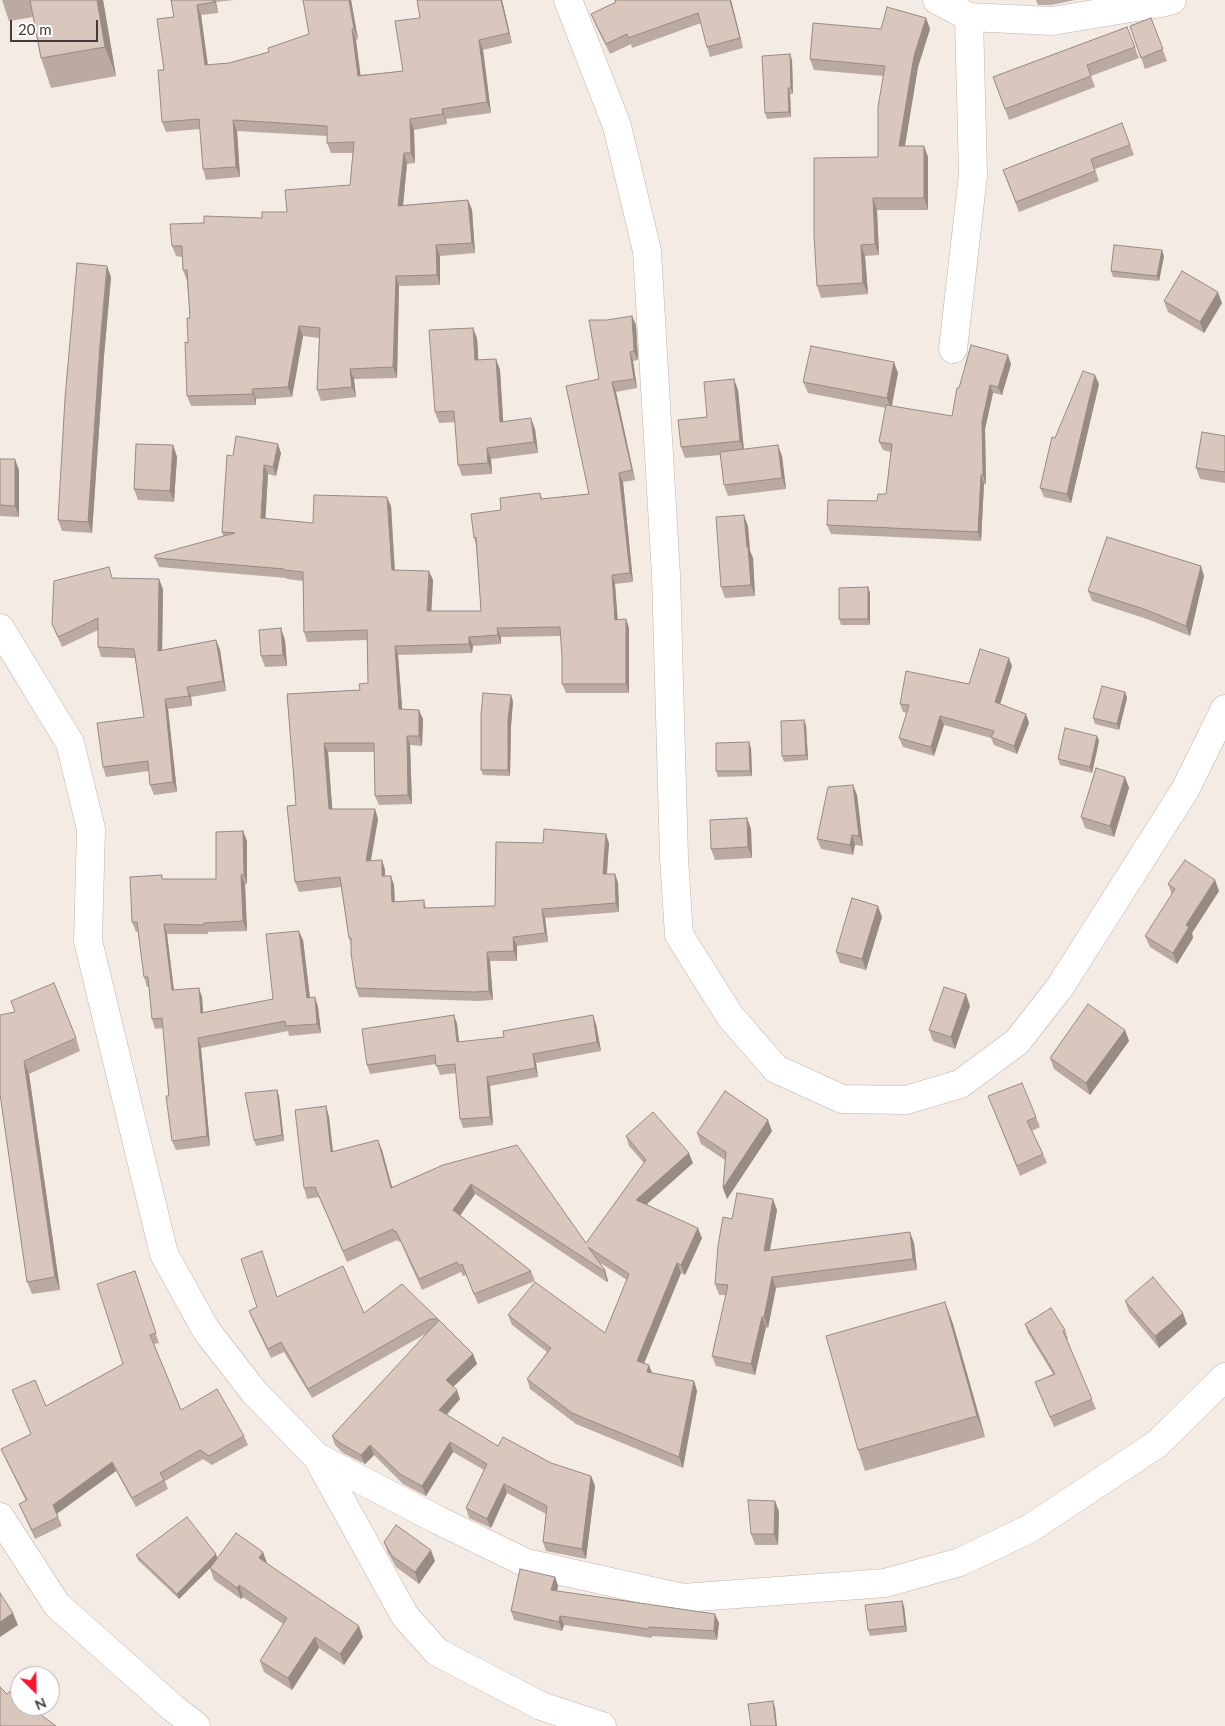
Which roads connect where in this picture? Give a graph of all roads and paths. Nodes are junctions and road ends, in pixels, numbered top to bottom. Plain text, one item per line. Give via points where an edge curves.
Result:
1 (568, 0) edge
2 (937, 0) edge
3 (1172, 0) edge
4 (969, 17) junction
5 (953, 349) dead end
6 (0, 628) edge
7 (1225, 709) edge
8 (1225, 1377) edge
9 (317, 1457) junction
10 (0, 1518) edge
11 (166, 1717) edge
12 (196, 1726) edge
13 (602, 1726) edge

1 - 7 street via 617,126 647,251 666,575 679,935 730,1016 776,1069 842,1099 906,1100 960,1084 1017,1042 1060,987 1185,790
2 - 4 street
3 - 4 street via 1052,20
4 - 5 street via 973,175
6 - 9 street via 70,743 91,829 88,941 164,1254 206,1330 254,1392
8 - 9 street via 1157,1444 1029,1529 960,1562 885,1583 683,1598 615,1583 526,1563
9 - 13 street via 405,1616 437,1652 541,1706
10 - 11 street via 57,1605
11 - 12 street

